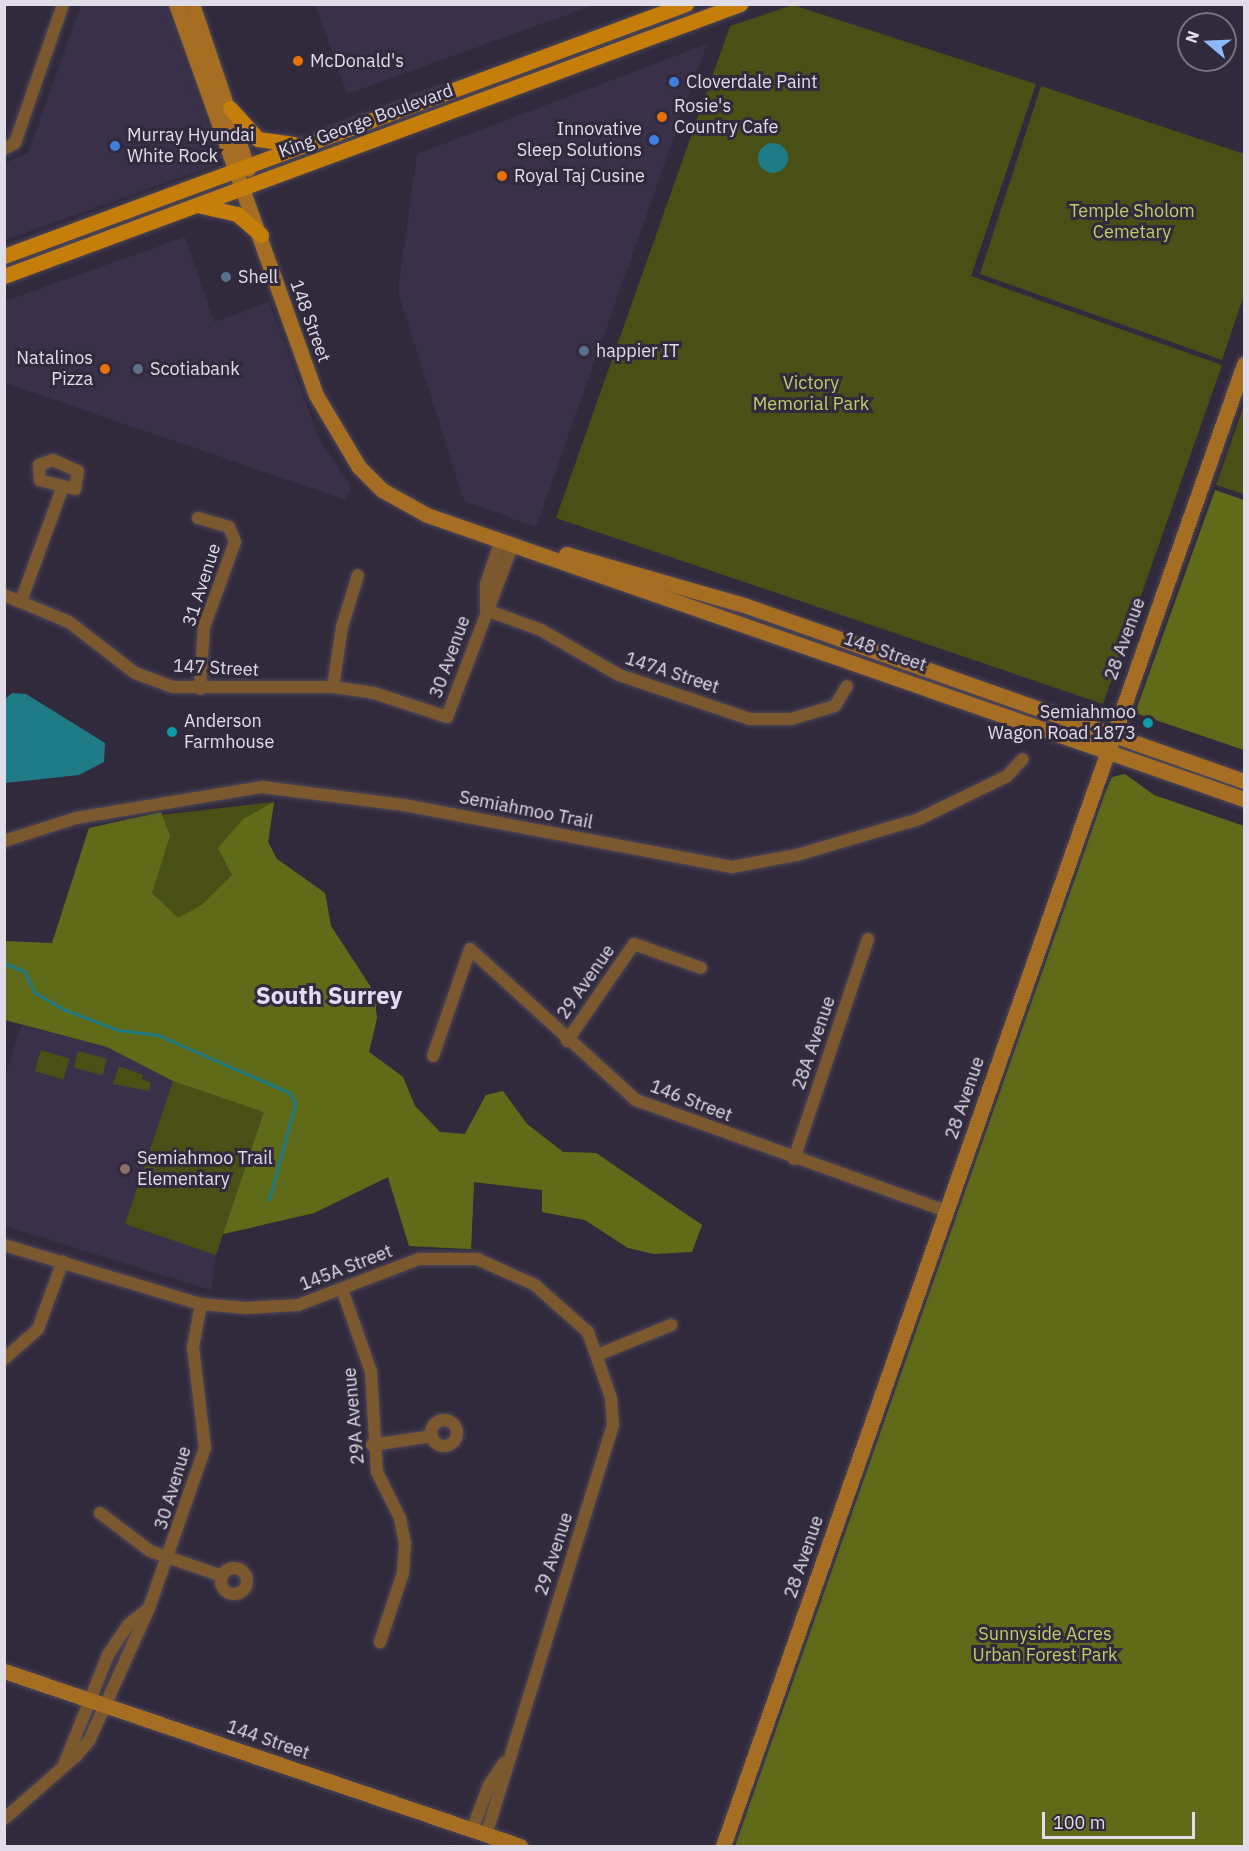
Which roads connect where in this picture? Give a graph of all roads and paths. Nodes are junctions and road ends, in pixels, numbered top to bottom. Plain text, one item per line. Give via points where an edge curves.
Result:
1 (63, 4) edge
2 (176, 4) edge
3 (192, 4) edge
4 (686, 4) edge
5 (711, 4) edge
6 (740, 4) edge
7 (624, 27) junction
8 (631, 44) junction
9 (521, 85) junction
10 (230, 108) junction
11 (303, 145) junction
12 (4, 149) edge
13 (242, 167) junction
14 (248, 185) junction
15 (194, 205) junction
16 (261, 236) junction
17 (27, 248) junction
18 (4, 256) edge
19 (4, 262) edge
20 (4, 276) edge
21 (1245, 364) edge
22 (334, 432) junction
23 (62, 489) dead end
24 (198, 518) dead end
25 (507, 542) junction
26 (358, 575) dead end
27 (4, 595) edge
28 (21, 601) junction
29 (486, 610) junction
30 (847, 686) dead end
31 (333, 687) junction
32 (200, 689) junction
33 (447, 717) joint
34 (1113, 732) junction
35 (1107, 749) junction
36 (1023, 759) dead end
37 (1245, 781) edge
38 (1245, 800) edge
39 (4, 841) edge
40 (868, 939) dead end
41 (701, 968) dead end
42 (567, 1041) junction
43 (433, 1056) dead end
44 (794, 1159) junction
45 (946, 1211) junction
46 (4, 1245) edge
47 (63, 1261) junction
48 (342, 1290) junction
49 (201, 1304) junction
50 (671, 1325) dead end
51 (600, 1354) junction
52 (4, 1359) edge
53 (432, 1436) dead end
54 (372, 1445) junction
55 (100, 1514) dead end
56 (169, 1558) junction
57 (222, 1576) dead end
58 (149, 1608) junction
59 (380, 1642) dead end
60 (112, 1648) junction
61 (124, 1654) junction
62 (4, 1671) edge
63 (98, 1703) junction
64 (4, 1819) edge
65 (479, 1832) junction
66 (520, 1846) edge
67 (723, 1846) edge

1 - 12 street via 15,143
2 - 13 main road
3 - 10 main road
4 - 7 main road, King George Boulevard
5 - 8 main road via 638,31
6 - 8 main road, King George Boulevard
7 - 9 main road via 617,39 544,67
7 - 11 main road, King George Boulevard
8 - 9 main road, King George Boulevard
9 - 14 main road, King George Boulevard
10 - 11 main road via 258,139
10 - 13 main road
11 - 13 main road, King George Boulevard
13 - 14 main road
13 - 17 main road, King George Boulevard
14 - 15 main road, King George Boulevard
14 - 16 main road, 148 Street
14 - 22 main road, 148 Street
15 - 16 main road via 237,214
15 - 20 main road, King George Boulevard
16 - 22 main road, 148 Street via 282,304
17 - 18 main road, King George Boulevard
17 - 19 main road
21 - 34 main road, 28 Avenue
22 - 25 main road, 148 Street via 359,467 398,500
23 - 28 street
24 - 32 street, 31 Avenue via 229,527 235,542 204,627
25 - 29 street, 30 Avenue via 486,584
25 - 34 main road, 148 Street via 532,544 744,605
25 - 35 main road, 148 Street
26 - 31 street via 342,627
27 - 28 street, 147 Street
28 - 32 street, 147 Street via 69,622 135,673 173,687
29 - 30 street, 147A Street via 541,630 619,675 750,718 791,719 835,706
29 - 33 street, 30 Avenue
31 - 32 street, 147 Street
31 - 33 street, 147 Street via 374,693
34 - 35 main road, 28 Avenue
34 - 37 main road, 148 Street
35 - 38 main road, 148 Street
35 - 45 main road, 28 Avenue
36 - 39 street, Semiahmoo Trail via 1007,776 919,819 797,855 732,867 404,805 262,787 76,818
40 - 44 street, 28A Avenue
41 - 42 street, 29 Avenue via 634,944
42 - 43 street, 146 Street via 470,949
42 - 44 street, 146 Street via 636,1100
44 - 45 street, 146 Street
45 - 67 main road, 28 Avenue
46 - 47 street, 145A Street
47 - 49 street, 145A Street
47 - 52 street via 39,1329
48 - 49 street, 145A Street via 298,1305
48 - 51 street, 145A Street via 419,1259 477,1259 536,1285 561,1304 588,1332
48 - 54 street, 29A Avenue via 371,1372
49 - 56 street, 30 Avenue via 193,1347 205,1448
50 - 51 street
51 - 65 street, 29 Avenue via 611,1398 609,1445 505,1762 502,1788
53 - 54 street
54 - 59 street, 29A Avenue via 381,1482 400,1518 406,1556
55 - 56 street via 135,1544
56 - 57 street
56 - 58 street, 30 Avenue
58 - 60 street, 30 Avenue
58 - 61 street, 30 Avenue
60 - 61 street
60 - 63 street, 30 Avenue
61 - 63 street, 30 Avenue
62 - 63 main road, 144 Street
63 - 64 street, 30 Avenue via 89,1741
63 - 65 main road, 144 Street
65 - 66 main road, 144 Street

